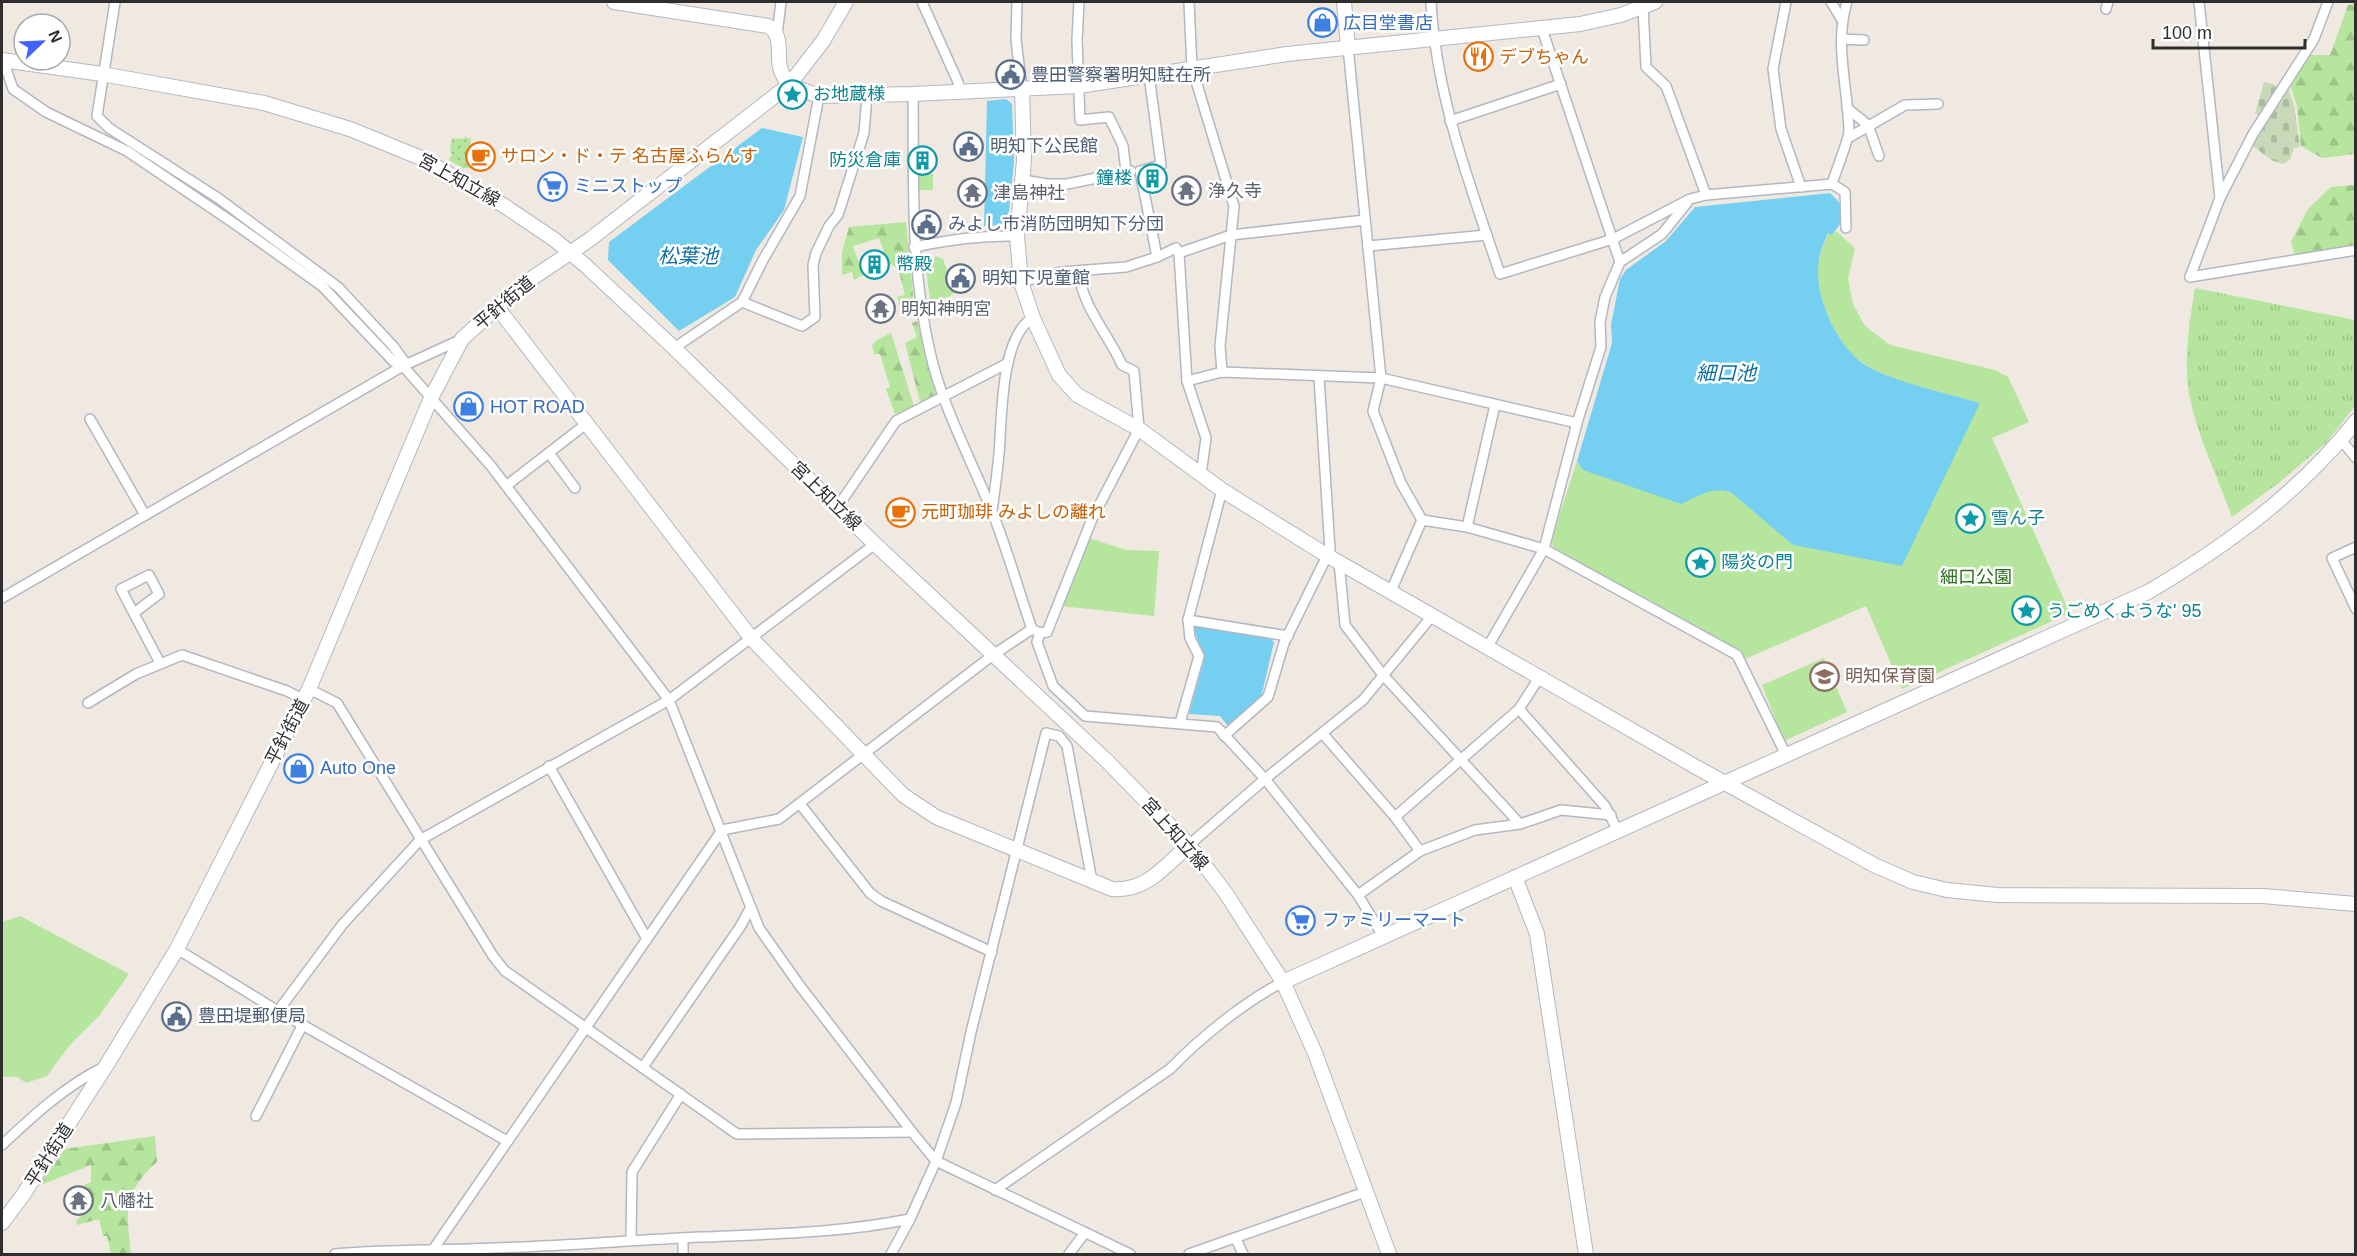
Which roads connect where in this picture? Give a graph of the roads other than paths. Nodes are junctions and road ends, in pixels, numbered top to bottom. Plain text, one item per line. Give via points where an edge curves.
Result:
1 (115, 2) edge
2 (614, 2) edge
3 (781, 2) edge
4 (846, 2) edge
5 (922, 2) edge
6 (1017, 2) edge
7 (1079, 2) edge
8 (1189, 2) edge
9 (1344, 2) edge
10 (1431, 2) edge
11 (1786, 2) edge
12 (1831, 2) edge
13 (1847, 2) edge
14 (2199, 2) edge
15 (2328, 2) edge
16 (1649, 4) edge
17 (1842, 20) junction
18 (1542, 29) junction
19 (777, 35) junction
20 (1433, 39) junction
21 (1842, 39) junction
22 (1864, 40) dead end
23 (1348, 47) junction
24 (2, 60) edge
25 (1192, 68) junction
26 (102, 74) junction
27 (1149, 75) junction
28 (1561, 84) junction
29 (789, 85) junction
30 (1078, 86) junction
31 (1022, 89) junction
32 (960, 91) junction
33 (914, 94) junction
34 (867, 95) junction
35 (819, 96) junction
36 (1938, 104) dead end
37 (1847, 108) junction
38 (1450, 121) junction
39 (1868, 125) junction
40 (1848, 138) junction
41 (1879, 156) dead end
42 (1126, 171) junction
43 (1140, 171) junction
44 (1023, 180) junction
45 (1832, 184) junction
46 (1801, 187) junction
47 (1706, 195) junction
48 (2220, 198) junction
49 (1690, 199) junction
50 (1365, 220) junction
51 (1846, 228) dead end
52 (1231, 235) junction
53 (1487, 235) junction
54 (1017, 236) junction
55 (1613, 239) junction
56 (1368, 246) junction
57 (914, 247) junction
58 (2355, 250) edge
59 (570, 253) junction
60 (1179, 253) junction
61 (1157, 257) junction
62 (1620, 262) junction
63 (1078, 272) junction
64 (1021, 282) junction
65 (742, 302) junction
66 (497, 307) junction
67 (1033, 318) junction
68 (462, 339) junction
69 (674, 348) junction
70 (1008, 363) junction
71 (403, 366) junction
72 (1222, 372) junction
73 (1319, 377) junction
74 (1381, 378) junction
75 (1188, 381) junction
76 (431, 398) junction
77 (944, 398) junction
78 (1495, 405) junction
79 (90, 418) dead end
80 (2355, 421) edge
81 (1577, 423) junction
82 (586, 424) junction
83 (1139, 429) junction
84 (2341, 440) junction
85 (549, 453) junction
86 (2355, 458) edge
87 (1201, 475) junction
88 (506, 486) junction
89 (575, 488) dead end
90 (1222, 490) junction
91 (837, 508) junction
92 (992, 511) junction
93 (145, 515) junction
94 (1422, 520) junction
95 (1467, 527) junction
96 (875, 544) junction
97 (2355, 547) edge
98 (1545, 549) junction
99 (1334, 559) junction
100 (1391, 591) junction
101 (2, 598) edge
102 (2355, 609) edge
103 (134, 613) dead end
104 (1432, 616) junction
105 (1188, 620) junction
106 (1036, 631) junction
107 (1288, 636) junction
108 (752, 639) junction
109 (1487, 648) junction
110 (993, 655) junction
111 (160, 663) junction
112 (1383, 675) junction
113 (1539, 678) junction
114 (307, 695) junction
115 (669, 700) junction
116 (87, 703) dead end
117 (1519, 709) junction
118 (1180, 723) junction
119 (1323, 735) junction
120 (1224, 736) junction
121 (1786, 755) junction
122 (863, 756) junction
123 (1462, 759) junction
124 (549, 766) junction
125 (1265, 779) junction
126 (1726, 783) junction
127 (800, 804) junction
128 (1611, 815) junction
129 (1395, 817) junction
130 (1520, 824) junction
131 (722, 830) junction
132 (1618, 831) junction
133 (420, 840) junction
134 (1190, 845) junction
135 (1017, 851) junction
136 (1420, 851) junction
137 (1515, 877) junction
138 (1092, 880) junction
139 (1358, 895) junction
140 (2355, 904) edge
141 (751, 907) junction
142 (1383, 936) junction
143 (647, 939) junction
144 (177, 949) junction
145 (992, 952) junction
146 (1283, 982) junction
147 (278, 1011) junction
148 (303, 1024) junction
149 (586, 1026) junction
150 (106, 1066) junction
151 (643, 1067) junction
152 (681, 1094) junction
153 (256, 1116) dead end
154 (912, 1132) junction
155 (507, 1141) junction
156 (2, 1145) edge
157 (936, 1161) junction
158 (995, 1190) junction
159 (1365, 1192) junction
160 (910, 1219) junction
161 (2, 1223) edge
162 (1084, 1234) junction
163 (682, 1238) junction
164 (631, 1239) junction
165 (1236, 1239) junction
166 (564, 1250) edge
167 (493, 1251) edge
168 (431, 1252) edge
169 (335, 1254) edge
170 (683, 1254) edge
171 (891, 1254) edge
172 (1070, 1254) edge
173 (1130, 1254) edge
174 (1189, 1254) edge
175 (1243, 1254) edge
176 (1389, 1254) edge
177 (1586, 1254) edge

1 - 26 street
2 - 19 street via 768,26
3 - 19 street
4 - 29 street, 平針街道
5 - 32 street
6 - 31 street via 1016,40
7 - 30 street
8 - 25 street
9 - 23 street
10 - 20 street
11 - 46 street via 1773,69 1781,129
12 - 17 street
13 - 17 street
14 - 48 street
15 - 48 street via 2314,39 2253,134
16 - 18 street via 1580,24
16 - 47 street via 1646,67 1666,86
17 - 21 street
18 - 20 street
18 - 28 street
19 - 29 street via 780,66
20 - 23 street
20 - 38 street
21 - 22 street
21 - 37 street
23 - 25 street
23 - 50 street
24 - 26 street, 宮上知立線
24 - 71 street via 13,89 46,112 127,151 245,231 322,286 394,362
25 - 27 street
25 - 52 street via 1234,206
26 - 59 street, 宮上知立線 via 264,103 350,129 421,158 503,205
26 - 71 street via 97,116 109,128 218,198 338,287 393,346 404,361
27 - 30 street
27 - 43 street via 1161,165
28 - 38 street
28 - 55 street
29 - 35 street
29 - 59 street, 平針街道
30 - 31 street
30 - 42 street via 1080,120 1108,117 1123,146
31 - 32 street
31 - 44 street
32 - 33 street
33 - 34 street
33 - 57 street
34 - 35 street
34 - 65 street via 864,133 838,215 829,226 813,264 815,317 802,326
35 - 65 street via 800,196
36 - 39 street via 1905,105
37 - 39 street
37 - 40 street
38 - 53 street
39 - 40 street
39 - 41 street
40 - 45 street
42 - 43 street
42 - 44 street via 1067,184
43 - 61 street
44 - 54 street
45 - 46 street
45 - 51 street via 1845,192
46 - 47 street
47 - 49 street
48 - 58 street via 2190,277
49 - 55 street
49 - 62 street via 1662,234
50 - 52 street
50 - 56 street
52 - 60 street
52 - 72 street via 1220,346
53 - 55 street via 1500,274
53 - 56 street
54 - 57 street via 957,238
54 - 64 street
55 - 62 street
56 - 74 street
57 - 77 street via 918,297
59 - 66 street, 平針街道
59 - 69 street, 宮上知立線
60 - 61 street via 1176,248
60 - 75 street
61 - 63 street via 1126,267
62 - 81 street via 1605,297 1601,347
63 - 64 street
63 - 83 street via 1080,288 1122,365 1134,371
64 - 67 street
65 - 69 street
66 - 68 street, 平針街道
66 - 82 street
67 - 70 street via 1020,328
67 - 83 street via 1067,385 1091,404
68 - 71 street
68 - 76 street, 平針街道
69 - 91 street, 宮上知立線
70 - 77 street
70 - 92 street
71 - 76 street
71 - 93 street
72 - 73 street
72 - 75 street
73 - 74 street
73 - 99 street via 1330,550
74 - 78 street
74 - 94 street via 1373,411 1401,483
75 - 87 street via 1206,438
76 - 88 street
76 - 114 street, 平針街道
77 - 91 street via 896,421
77 - 92 street
78 - 81 street
78 - 95 street
79 - 93 street
80 - 84 street
81 - 98 street
82 - 85 street
82 - 108 street
83 - 87 street
83 - 106 street via 1092,519 1047,632
84 - 86 street
84 - 121 street via 2300,483 2233,538 2148,592
85 - 88 street
85 - 89 street
87 - 90 street
88 - 115 street
90 - 99 street
90 - 105 street
91 - 96 street, 宮上知立線
92 - 106 street
93 - 101 street
94 - 95 street
94 - 100 street
95 - 98 street
96 - 108 street
96 - 110 street, 宮上知立線
97 - 102 street via 2332,558
98 - 109 street
98 - 121 street via 1737,655
99 - 100 street
99 - 107 street
99 - 112 street via 1345,625
100 - 104 street
103 - 111 street
104 - 109 street
104 - 112 street
105 - 107 street
105 - 118 street via 1190,638 1199,656
106 - 110 street
106 - 118 street via 1053,686 1085,716
107 - 120 street via 1268,697
108 - 115 street
108 - 122 street
109 - 113 street
110 - 122 street
110 - 134 street, 宮上知立線
111 - 114 street via 182,655 287,692
111 - 116 street
112 - 119 street via 1363,700
112 - 123 street
113 - 117 street
113 - 126 street
114 - 133 street via 337,703
114 - 144 street, 平針街道
115 - 124 street
115 - 131 street
117 - 123 street
117 - 128 street
118 - 120 street via 1217,727
119 - 125 street
119 - 129 street
120 - 125 street
121 - 126 street
122 - 127 street
122 - 135 street via 903,795 936,817
123 - 129 street
123 - 130 street
124 - 133 street
124 - 143 street
125 - 134 street
125 - 139 street
126 - 132 street
126 - 140 street via 1874,865 1913,882 1947,890 1997,895 2263,896
127 - 131 street via 779,819
127 - 145 street via 870,893
128 - 130 street via 1561,810
128 - 132 street
129 - 136 street
130 - 136 street via 1475,830
131 - 141 street
131 - 143 street
132 - 137 street
133 - 147 street via 342,924
133 - 149 street via 505,971
134 - 138 street via 1132,889 1112,889
134 - 146 street, 宮上知立線
135 - 138 street
135 - 138 street via 1046,733 1059,736 1067,746
135 - 145 street
136 - 139 street
137 - 142 street
137 - 177 street via 1537,934
139 - 142 street
141 - 151 street
141 - 154 street via 759,928 781,962
142 - 146 street
143 - 149 street
144 - 147 street
144 - 150 street, 平針街道
145 - 157 street via 962,1080
146 - 158 street via 1240,1010 1170,1069
146 - 159 street, 宮上知立線 via 1315,1053
147 - 148 street
148 - 153 street
148 - 155 street
149 - 151 street
149 - 155 street
150 - 156 street via 42,1108
150 - 161 street, 平針街道
151 - 152 street
152 - 154 street via 737,1134
152 - 164 street via 632,1173
154 - 157 street
155 - 168 street
157 - 158 street
157 - 160 street
158 - 162 street
159 - 165 street
159 - 176 street, 宮上知立線
160 - 163 street via 813,1233
160 - 171 street
162 - 172 street
162 - 173 street
163 - 164 street
163 - 170 street
164 - 166 street
165 - 174 street
165 - 175 street
166 - 167 street
167 - 168 street
168 - 169 street

